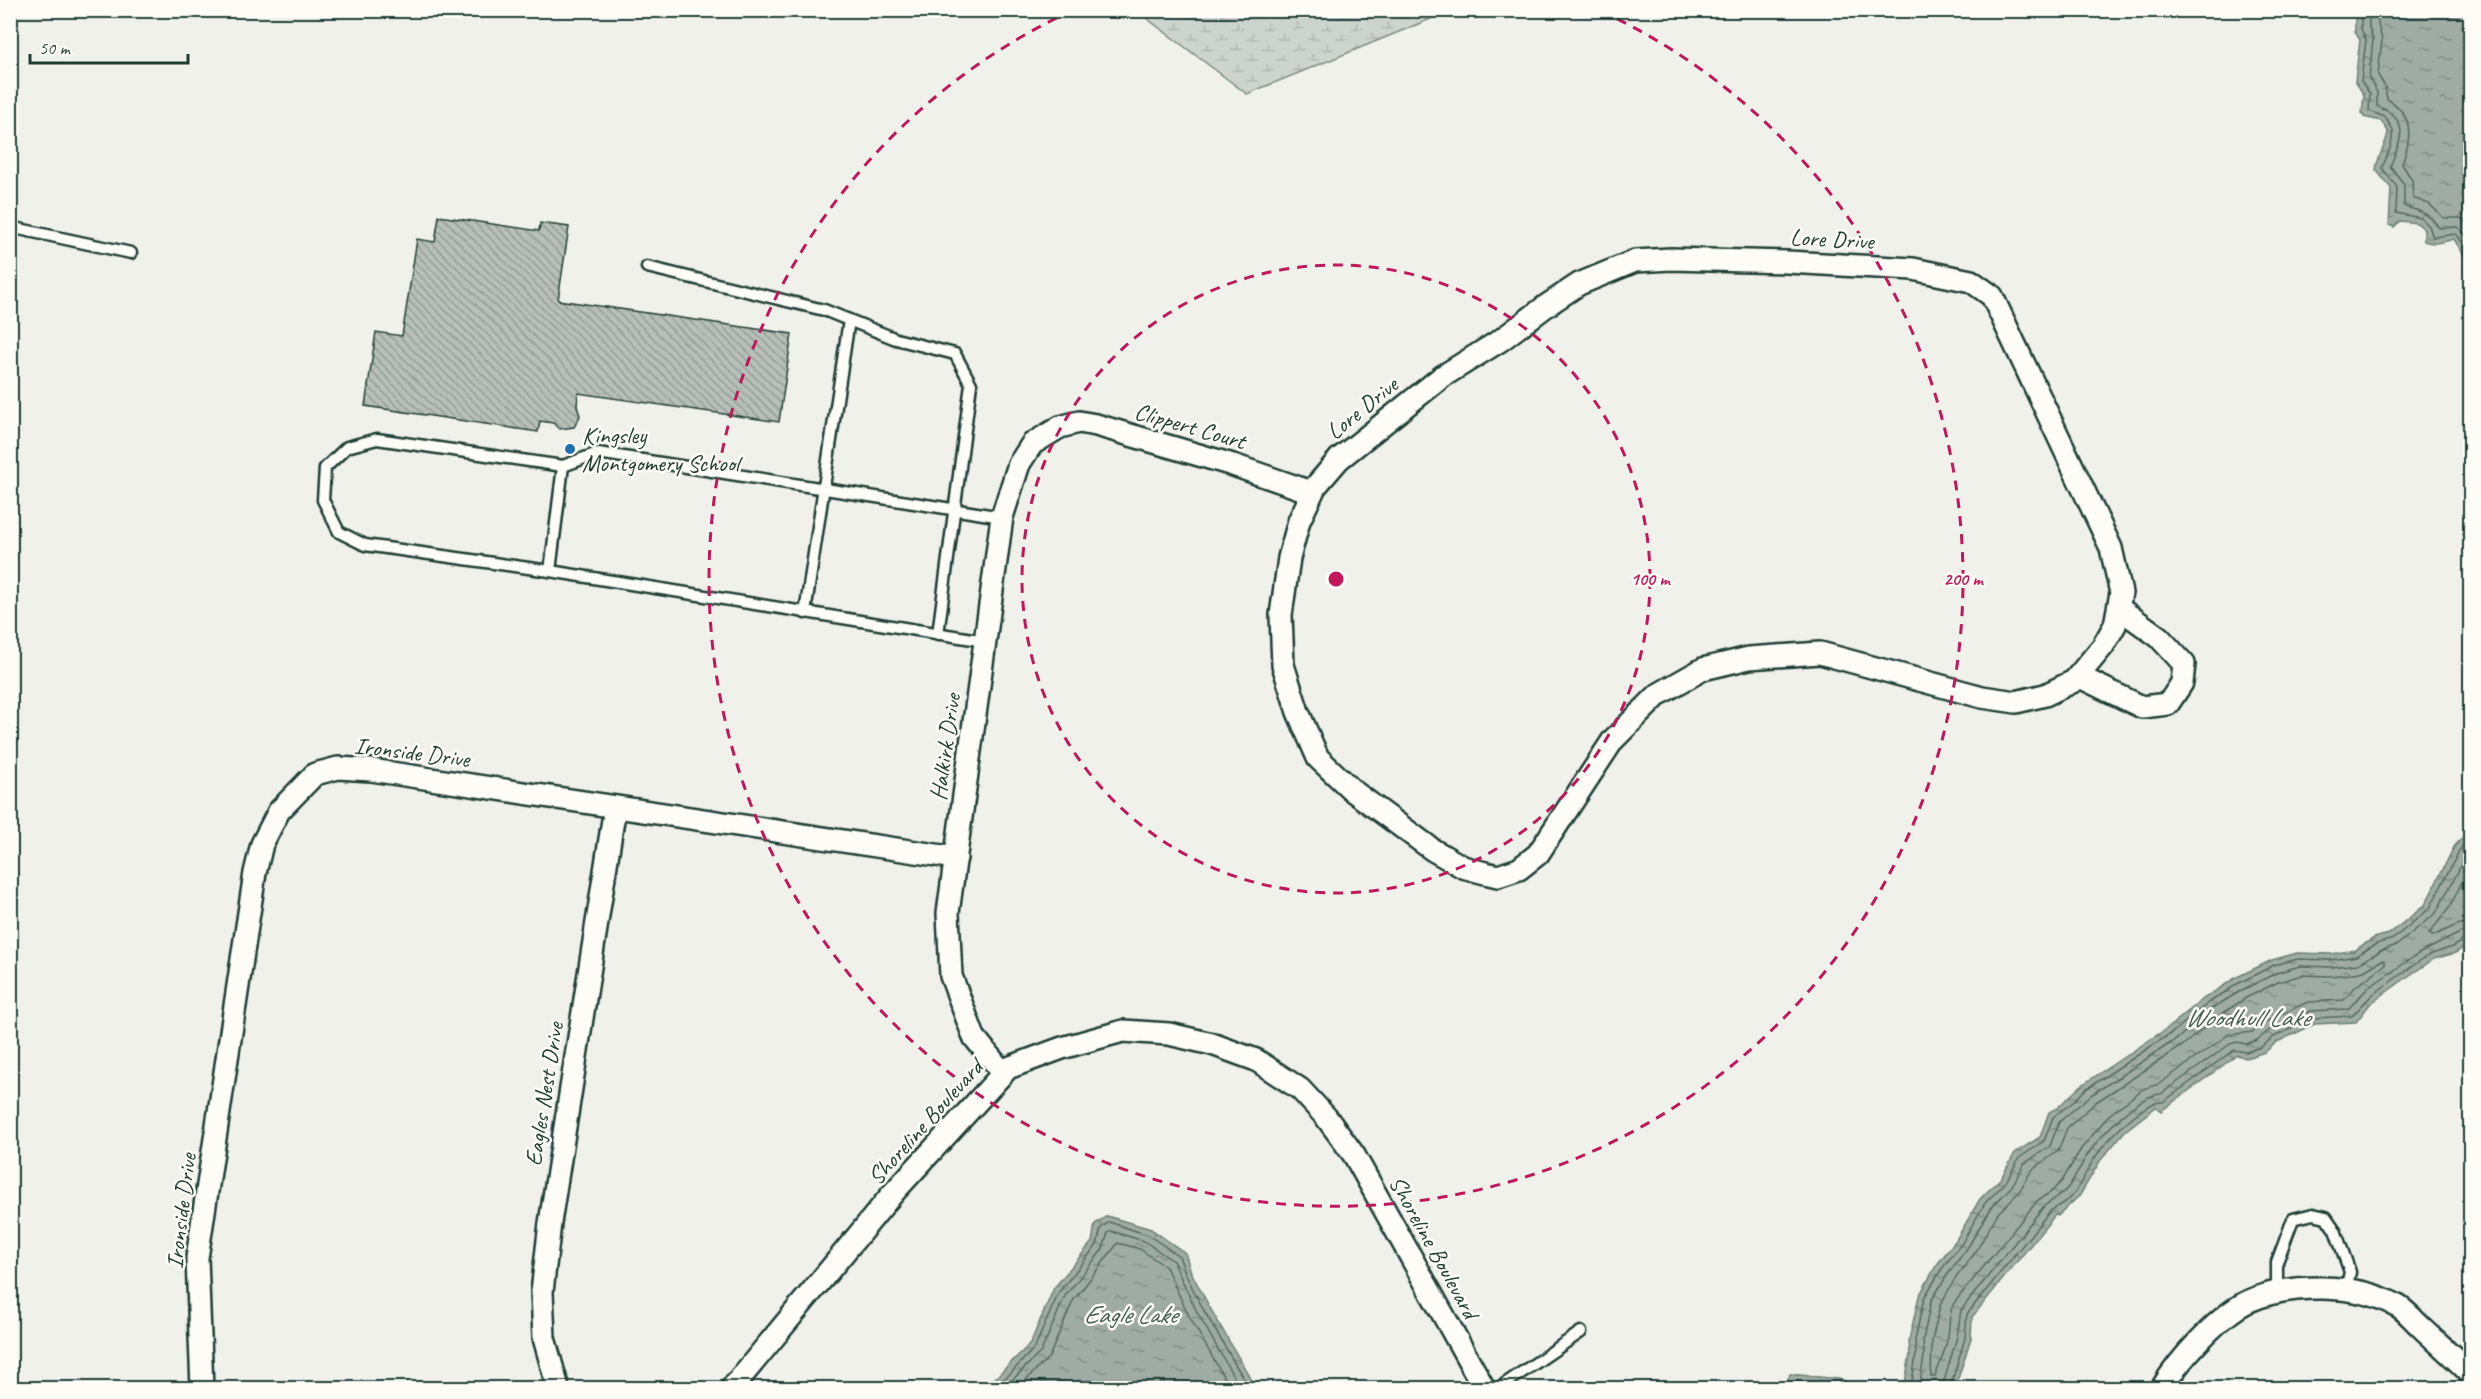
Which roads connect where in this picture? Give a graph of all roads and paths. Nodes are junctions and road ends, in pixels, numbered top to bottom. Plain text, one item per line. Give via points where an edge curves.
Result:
1 (10, 227) edge
2 (131, 253) dead end
3 (647, 267) dead end
4 (849, 320) junction
5 (1053, 432) joint
6 (563, 466) junction
7 (823, 489) junction
8 (1311, 492) junction
9 (954, 510) junction
10 (1002, 517) junction
11 (550, 570) junction
12 (2119, 608) junction
13 (805, 613) junction
14 (938, 634) junction
15 (985, 641) junction
16 (2078, 676) junction
17 (615, 807) junction
18 (956, 858) junction
19 (1004, 1073) junction
20 (2346, 1290) junction
21 (2277, 1293) junction
22 (1581, 1332) dead end
23 (2470, 1373) edge
24 (202, 1389) edge
25 (558, 1389) edge
26 (732, 1389) edge
27 (1484, 1389) edge
28 (1499, 1389) edge
29 (2162, 1389) edge

1 - 2 lane
3 - 4 lane via 824,310
4 - 7 lane
4 - 9 lane via 896,339 955,354 971,384
5 - 8 street, Clippert Court via 1079,422 1096,425
5 - 10 street, Halkirk Drive via 1032,444 1019,464
6 - 7 lane via 598,453
6 - 11 lane
6 - 11 lane via 376,439 347,447 325,468 323,500 328,511 339,532 365,545
7 - 9 lane
7 - 13 lane
8 - 12 street, Lore Drive via 1339,459 1443,376 1579,284 1635,261 1671,258 1913,270 1971,281 1992,297 2111,548 2121,593
8 - 16 street, Lore Drive via 1288,558 1281,615 1283,665 1318,758 1353,791 1433,850 1464,867 1485,873 1498,876 1519,869 1538,854 1613,740 1659,694 1703,669 1749,658 1820,653 1982,697 2016,702 2045,695
9 - 10 lane
9 - 14 lane
10 - 15 street, Halkirk Drive
11 - 13 lane
12 - 16 street, Lore Drive via 2103,646
12 - 16 street via 2159,637 2184,664 2182,683 2168,704 2142,707
13 - 14 lane
14 - 15 lane
15 - 18 street, Halkirk Drive
17 - 18 street, Ironside Drive
17 - 24 street, Ironside Drive via 338,768 315,774 279,811 262,844 255,873 202,1218 197,1258
17 - 25 street, Eagles Nest Drive via 542,1292 544,1338
18 - 19 street, Halkirk Drive via 948,913 951,976 974,1037
19 - 26 street, Shoreline Boulevard via 894,1192
19 - 27 street, Shoreline Boulevard via 1008,1068 1062,1048 1124,1031 1169,1034 1212,1044 1256,1060 1283,1077 1326,1117 1354,1155
20 - 21 street via 2321,1288
20 - 21 lane via 2350,1272 2336,1230 2326,1217 2313,1214 2293,1220 2277,1263
20 - 23 street via 2398,1305
21 - 29 street via 2247,1302 2211,1329 2172,1372
22 - 28 lane

